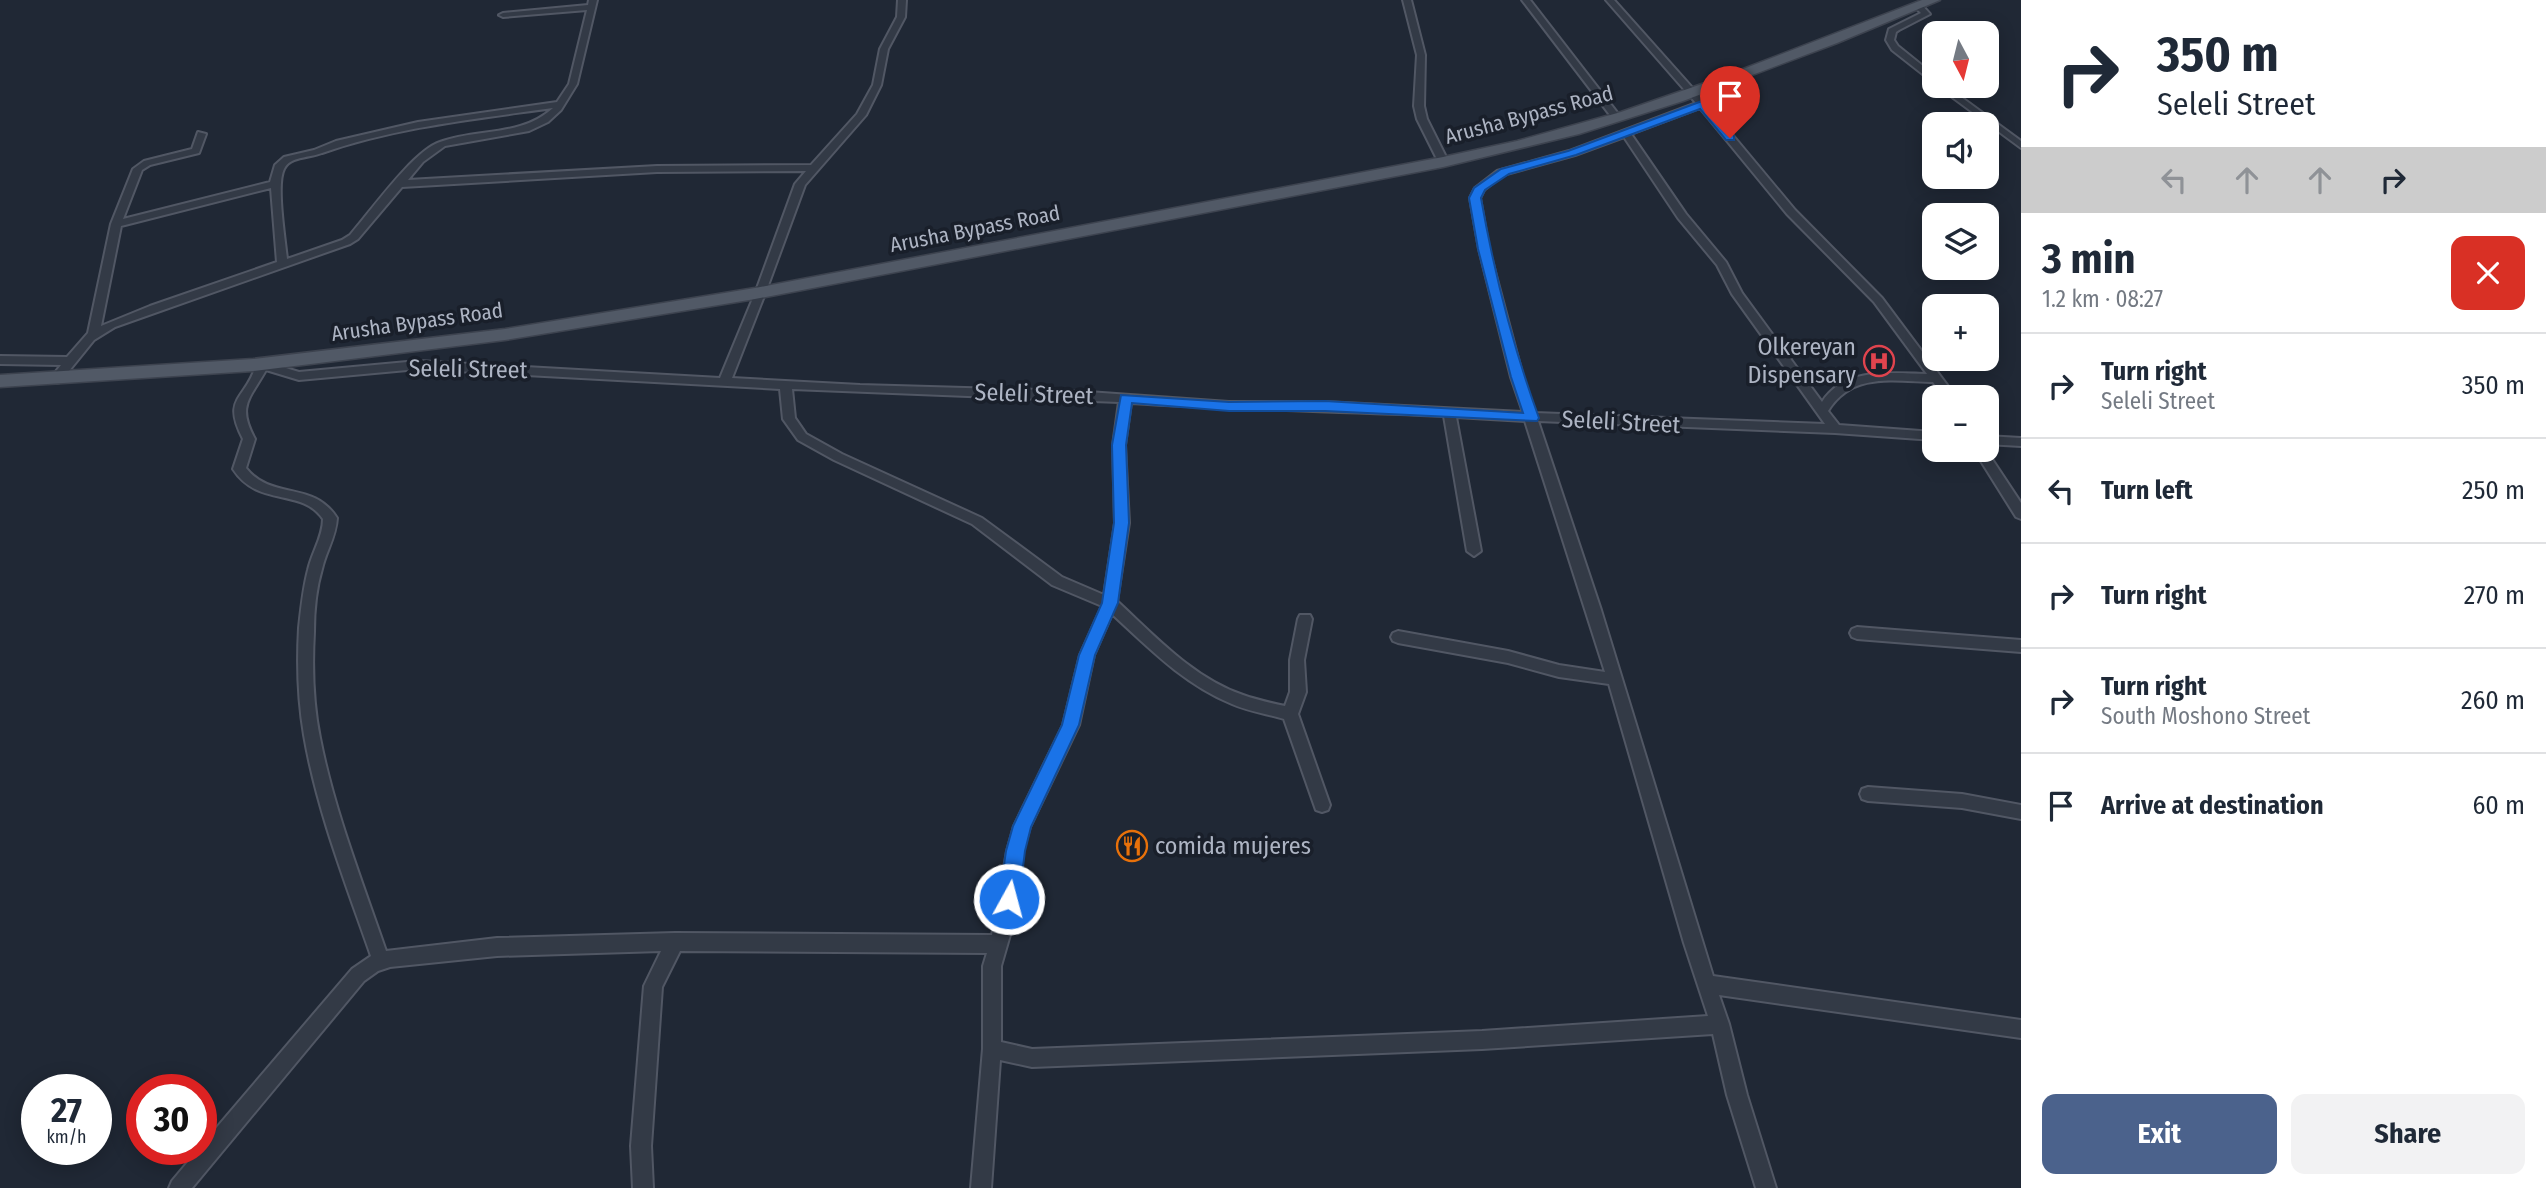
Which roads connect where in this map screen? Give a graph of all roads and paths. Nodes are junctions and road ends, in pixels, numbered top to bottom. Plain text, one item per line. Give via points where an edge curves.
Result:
1 (902, 0) edge
2 (1407, 0) edge
3 (1526, 0) edge
4 (1610, 0) edge
5 (1926, 3) edge
6 (592, 4) edge
7 (503, 15) dead end
8 (1922, 71) edge
9 (1697, 98) junction
10 (1957, 98) edge
11 (561, 104) junction
12 (1621, 124) junction
13 (201, 134) dead end
14 (2021, 145) edge
15 (1443, 162) junction
16 (812, 168) junction
17 (275, 184) junction
18 (399, 184) junction
19 (116, 224) junction
20 (282, 264) junction
21 (761, 291) junction
22 (94, 333) junction
23 (0, 360) edge
24 (70, 361) junction
25 (263, 365) junction
26 (1936, 378) junction
27 (56, 379) junction
28 (725, 380) junction
29 (0, 381) edge
30 (785, 384) junction
31 (1941, 385) edge
32 (1126, 398) junction
33 (1823, 410) junction
34 (1449, 413) junction
35 (1532, 418) junction
36 (1835, 429) junction
37 (1922, 435) edge
38 (1999, 441) edge
39 (2021, 442) edge
40 (1988, 462) edge
41 (2021, 514) edge
42 (1474, 551) dead end
43 (1110, 603) junction
44 (1305, 619) dead end
45 (1857, 632) dead end
46 (1398, 637) dead end
47 (2021, 646) edge
48 (1614, 679) junction
49 (1290, 713) junction
50 (1868, 794) dead end
51 (1322, 805) dead end
52 (2021, 812) edge
53 (675, 942) junction
54 (999, 944) junction
55 (381, 961) junction
56 (1707, 984) junction
57 (1720, 1024) junction
58 (2021, 1029) edge
59 (992, 1049) junction
60 (179, 1188) edge
61 (643, 1188) edge
62 (981, 1188) edge
63 (1766, 1188) edge

1 - 16 street via 901,17 884,49 872,95 848,133
2 - 15 street via 1421,55 1419,106
3 - 12 street
4 - 9 street
5 - 8 street via 1926,13 1892,31 1891,40
5 - 9 main road, Arusha Bypass Road
6 - 7 street
6 - 11 street via 578,69
9 - 12 main road, Arusha Bypass Road
9 - 26 street via 1791,212 1878,300
10 - 14 street
11 - 17 street via 452,119 338,143 283,162
11 - 18 street via 526,130 442,144
12 - 15 main road, Arusha Bypass Road
12 - 33 street
12 - 35 street via 1572,153 1500,173 1480,188 1475,198 1498,306
13 - 19 street via 196,151 139,168
15 - 21 main road, Arusha Bypass Road
16 - 18 street via 645,168
16 - 21 street via 800,184
17 - 19 street
17 - 20 street
18 - 20 street via 350,240
19 - 22 street
20 - 22 street
21 - 25 main road, Arusha Bypass Road via 499,335
21 - 28 street
22 - 24 street
23 - 24 street
24 - 27 street
25 - 27 main road, Arusha Bypass Road
25 - 28 street, Seleli Street via 299,376 418,365
25 - 55 street via 240,404 239,420 249,439 239,469 257,488 312,502 330,518 307,616 313,746
26 - 31 street
26 - 33 street via 1884,378 1846,385
27 - 29 main road, Arusha Bypass Road
28 - 30 street, Seleli Street
30 - 32 street, Seleli Street
30 - 43 street via 789,419 802,437 977,521 1057,581
32 - 34 street, Seleli Street
32 - 43 street via 1119,445 1122,523
33 - 36 street
34 - 35 street, Seleli Street
34 - 42 street
35 - 36 street, Seleli Street
35 - 48 street
36 - 37 street, Seleli Street
38 - 39 street
40 - 41 street
43 - 49 street via 1178,666 1207,685 1238,700
43 - 54 street via 1087,655 1071,725 1022,826
44 - 49 street via 1297,660 1298,692
45 - 47 street
46 - 48 street
48 - 56 street
49 - 51 street
50 - 52 street via 1962,801
53 - 54 street
53 - 55 street via 497,947
53 - 61 street via 653,986 641,1146
54 - 59 street via 991,976
55 - 60 street via 358,975
56 - 57 street
56 - 58 street
57 - 59 street via 1469,1041 1044,1058
57 - 63 street
59 - 62 street

